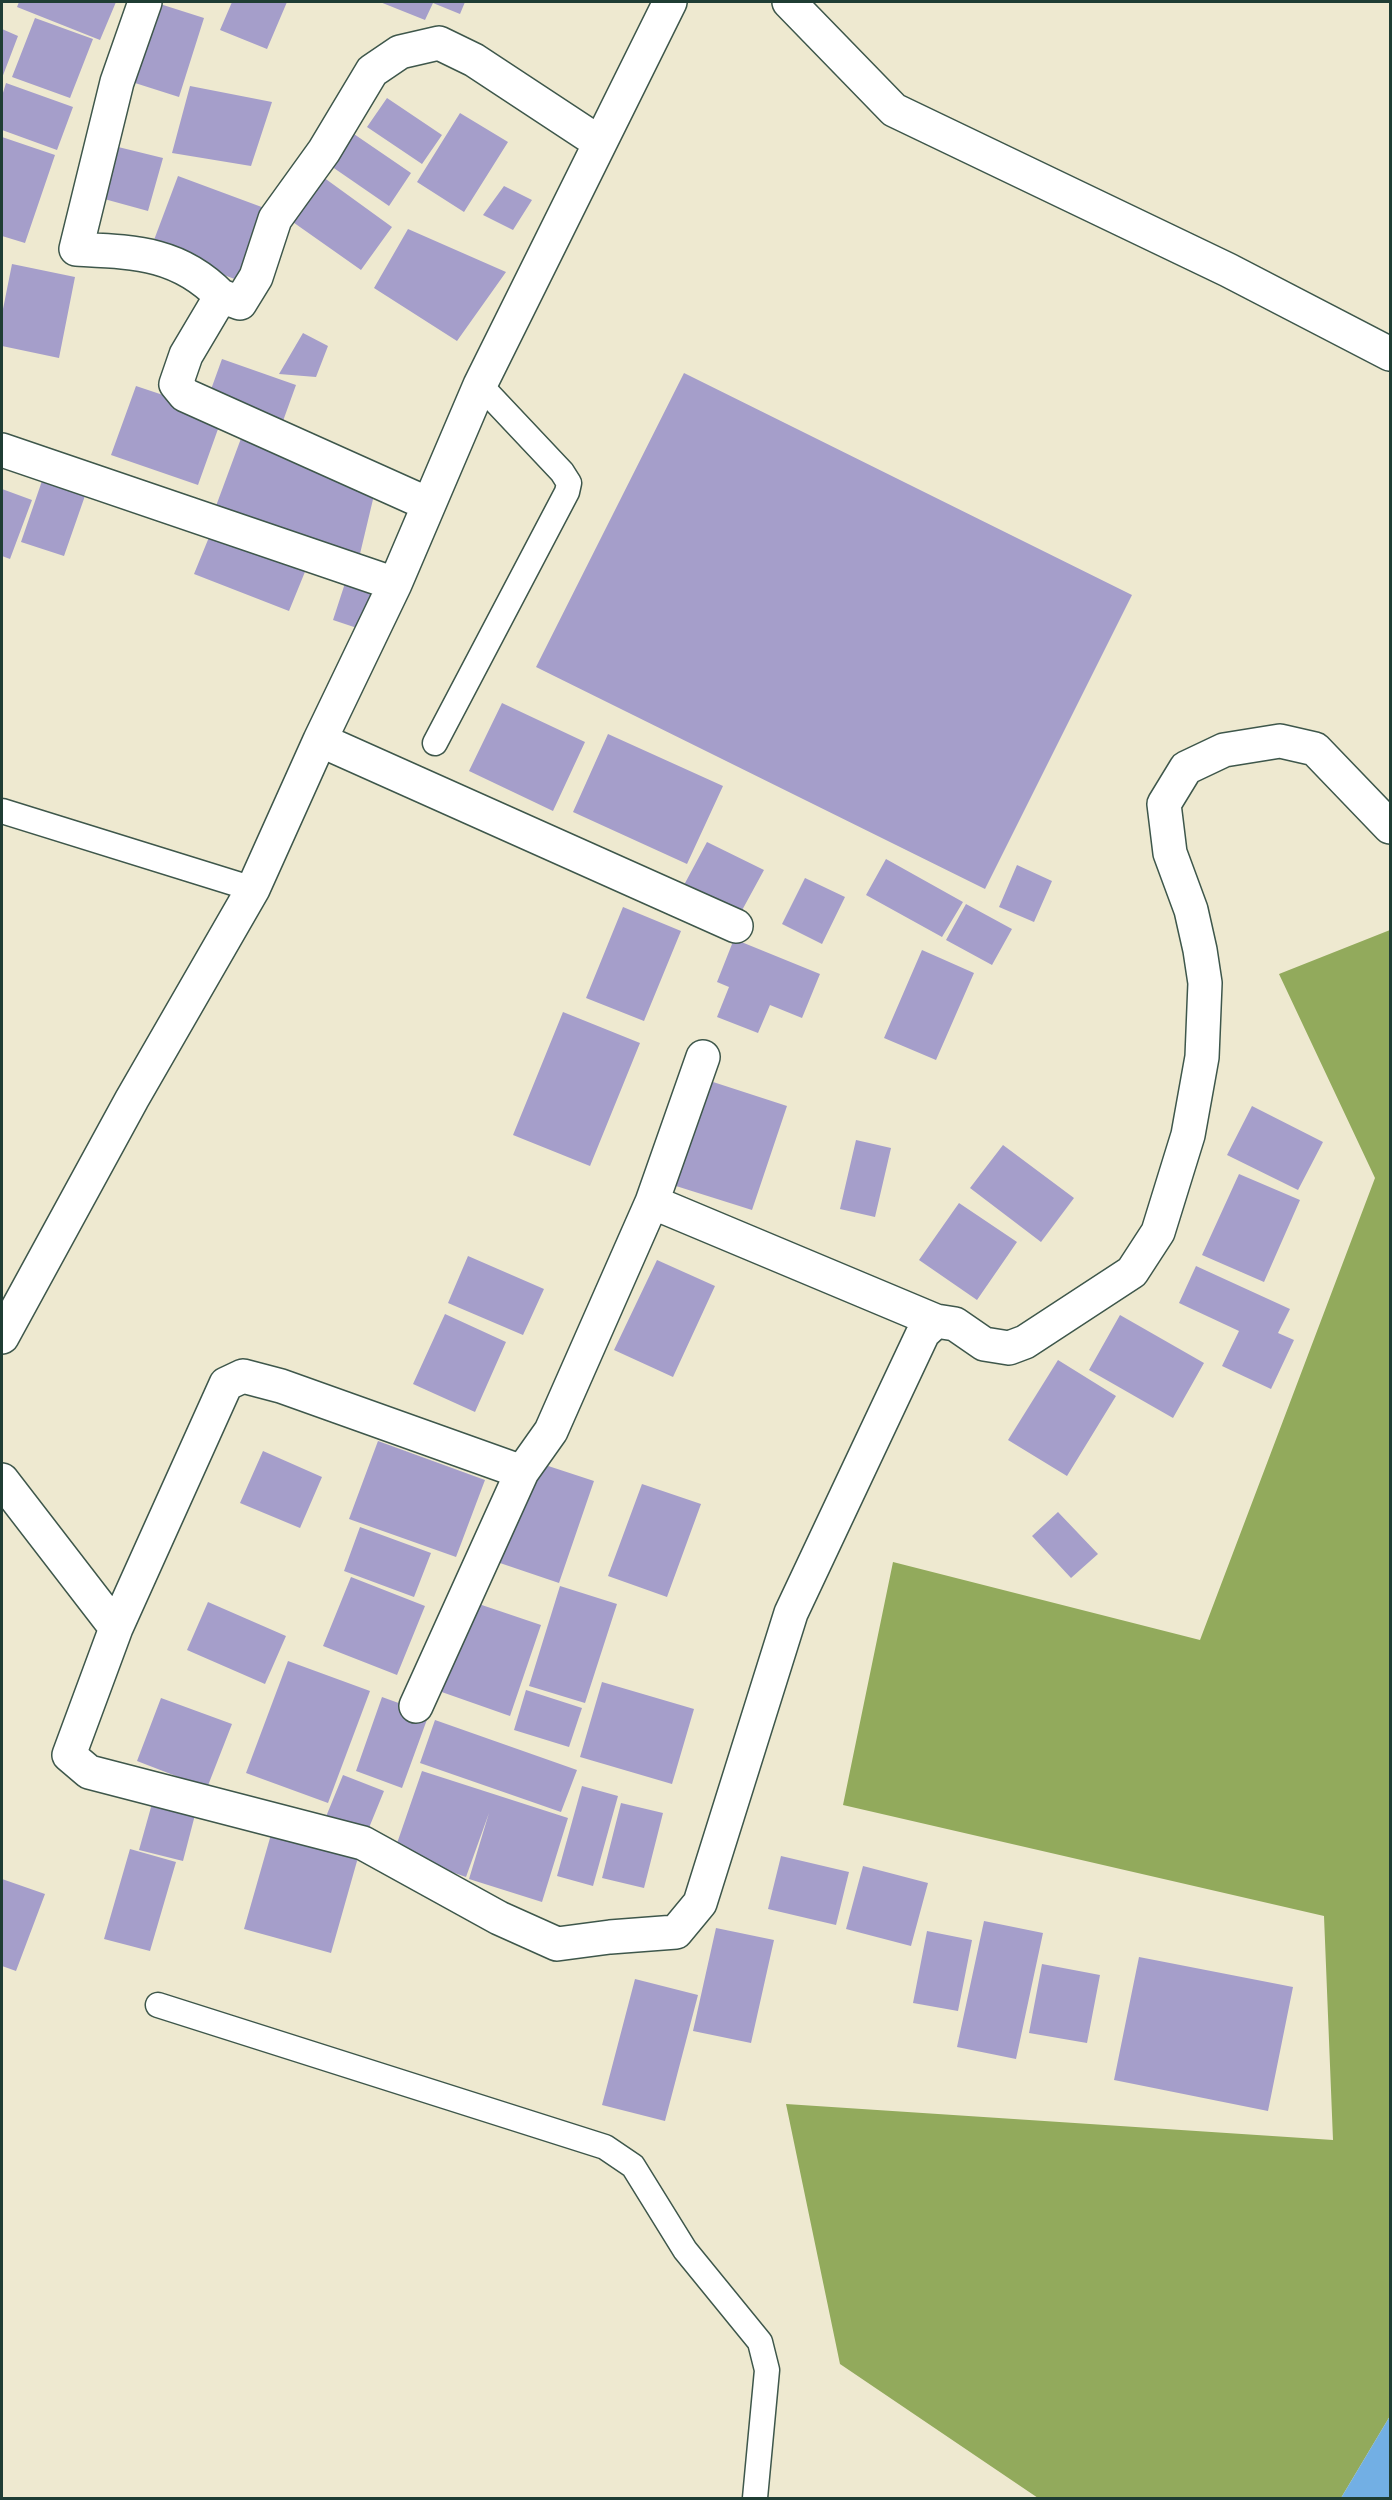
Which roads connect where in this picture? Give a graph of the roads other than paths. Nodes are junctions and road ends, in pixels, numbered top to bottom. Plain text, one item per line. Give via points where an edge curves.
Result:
1 (146, 2) edge
2 (670, 2) edge
3 (789, 2) edge
4 (600, 143) junction
5 (221, 296) junction
6 (1390, 354) edge
7 (480, 385) junction
8 (2, 450) edge
9 (429, 504) junction
10 (395, 584) junction
11 (320, 740) junction
12 (435, 743) dead end
13 (2, 811) edge
14 (1390, 827) edge
15 (253, 889) junction
16 (736, 926) dead end
17 (703, 1058) dead end
18 (652, 1202) junction
19 (936, 1321) junction
20 (2, 1337) edge
21 (522, 1472) junction
22 (2, 1480) edge
23 (116, 1628) junction
24 (416, 1706) dead end
25 (158, 2005) dead end
26 (755, 2499) edge

1 - 5 street via 117,82 76,249 139,252 173,262 205,279
2 - 4 street
3 - 6 street via 894,110 1228,270
4 - 5 street via 474,60 439,43 400,52 372,71 324,151 275,219 256,277 240,303
4 - 7 street
5 - 9 street via 186,355 176,384 185,396
7 - 9 street
7 - 12 lane via 569,483
8 - 10 street
9 - 10 street
10 - 11 street
11 - 15 street
11 - 16 street
13 - 15 lane
14 - 19 street via 1315,749 1280,741 1224,750 1186,768 1164,804 1170,853 1191,910 1200,950 1205,1026 1188,1135 1158,1232 1132,1272 1025,1342 1009,1348 984,1344 955,1324
15 - 20 street
17 - 18 street
18 - 19 street
18 - 21 street via 551,1431
19 - 23 street via 923,1333 791,1613 700,1903 676,1932 557,1944 499,1918 363,1843 89,1772 69,1755
21 - 23 street via 243,1376 226,1384
21 - 24 street
22 - 23 street
25 - 26 lane via 605,2147 633,2166 685,2250 760,2342 767,2370

